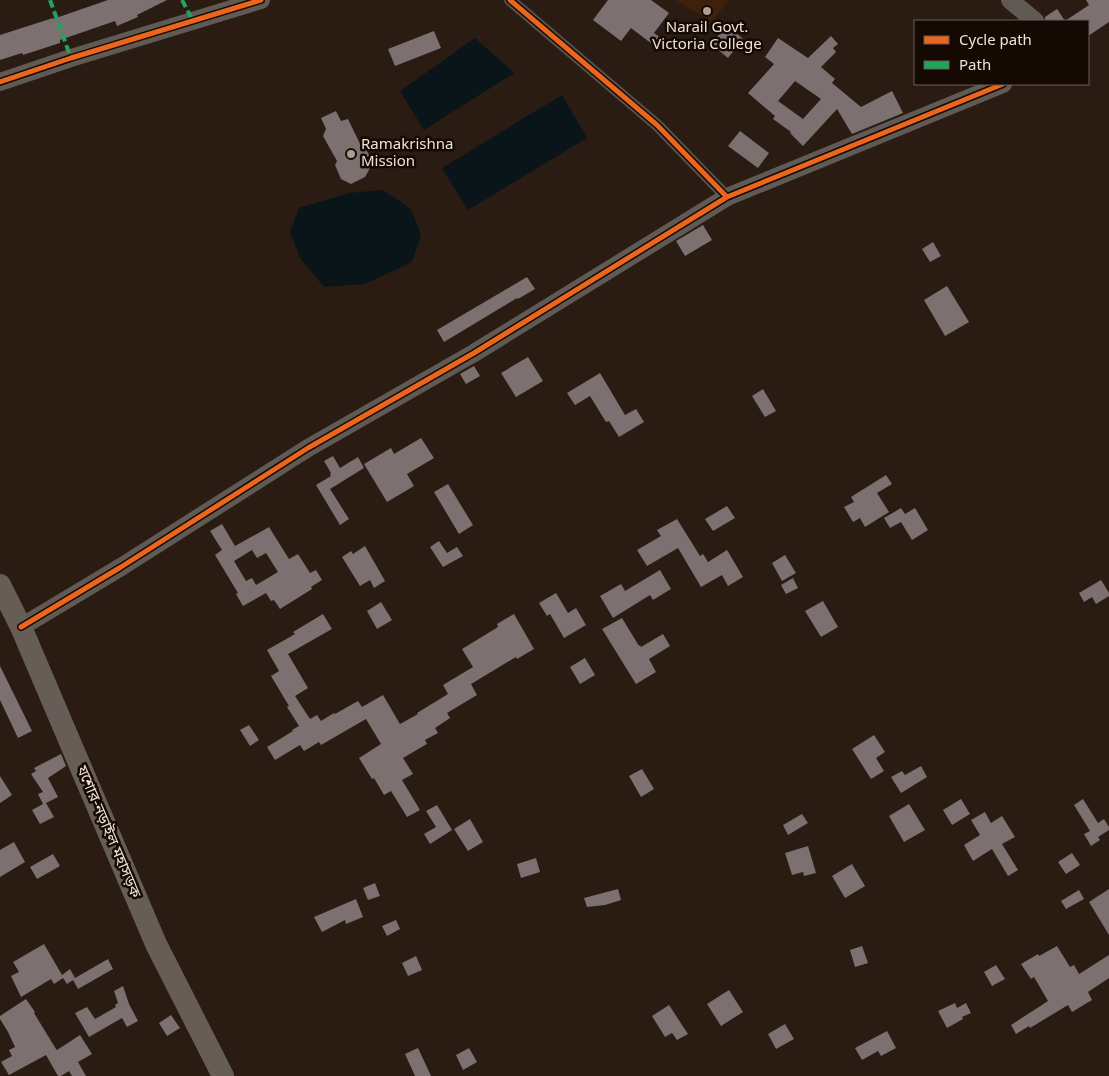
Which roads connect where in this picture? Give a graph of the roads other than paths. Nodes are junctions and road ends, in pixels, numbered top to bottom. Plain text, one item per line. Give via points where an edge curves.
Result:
1 (260, 0) edge
2 (510, 0) edge
3 (1010, 0) edge
4 (1034, 20) edge
5 (0, 82) edge
6 (1000, 85) edge
7 (727, 198) junction
8 (0, 585) edge
9 (21, 627) junction
10 (223, 1076) edge

1 - 5 street
2 - 7 street via 657,125
3 - 4 street
6 - 7 street
7 - 9 street via 474,353 308,448
8 - 9 highway, যশোর-নড়াইল মহাসড়ক
9 - 10 highway, যশোর-নড়াইল মহাসড়ক via 156,944

